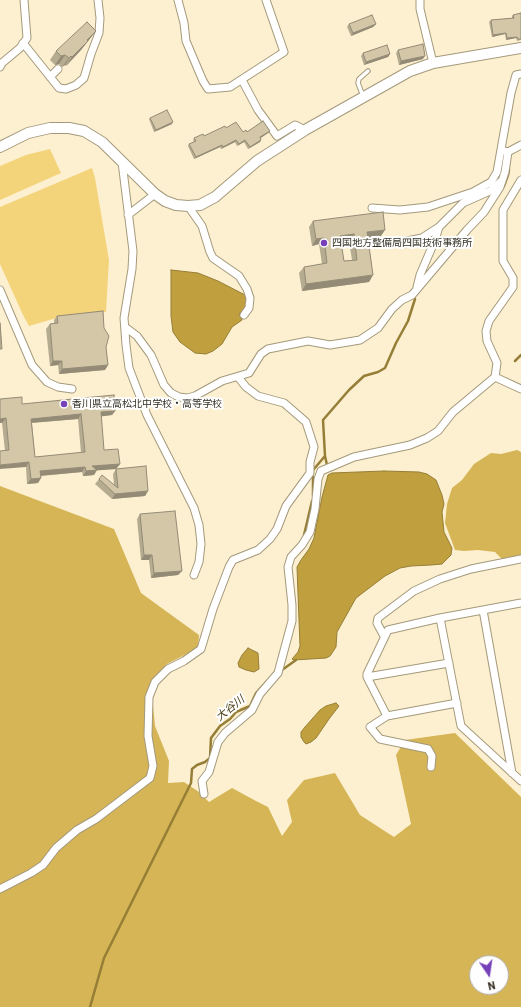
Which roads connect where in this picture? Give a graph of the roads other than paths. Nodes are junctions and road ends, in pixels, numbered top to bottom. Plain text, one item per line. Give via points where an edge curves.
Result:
1 (24, 0) edge
2 (98, 0) edge
3 (178, 0) edge
4 (266, 0) edge
5 (420, 0) edge
6 (23, 43) junction
7 (521, 48) edge
8 (432, 63) junction
9 (0, 67) edge
10 (58, 70) dead end
11 (368, 71) dead end
12 (521, 74) edge
13 (50, 77) junction
14 (242, 80) junction
15 (364, 97) junction
16 (305, 130) junction
17 (521, 145) edge
18 (0, 147) edge
19 (505, 151) junction
20 (122, 162) junction
21 (521, 180) edge
22 (502, 181) junction
23 (155, 194) junction
24 (188, 206) junction
25 (372, 208) dead end
26 (128, 215) junction
27 (439, 227) junction
28 (404, 244) dead end
29 (417, 289) junction
30 (0, 290) edge
31 (244, 315) dead end
32 (125, 327) junction
33 (238, 376) junction
34 (495, 377) junction
35 (72, 389) dead end
36 (521, 389) edge
37 (321, 471) junction
38 (310, 473) junction
39 (521, 559) edge
40 (194, 575) dead end
41 (521, 603) edge
42 (484, 610) junction
43 (440, 618) junction
44 (384, 636) junction
45 (449, 663) junction
46 (367, 677) junction
47 (456, 703) junction
48 (387, 716) junction
49 (431, 767) dead end
50 (512, 773) junction
51 (521, 782) edge
52 (204, 794) dead end
53 (0, 890) edge

1 - 6 street via 27,38
2 - 13 street via 99,34 84,78 76,85 59,88
3 - 14 street via 186,41 202,81 208,89 230,87
4 - 14 street via 284,52
5 - 8 street
6 - 9 street via 2,62
6 - 13 street
7 - 8 street
8 - 15 street
10 - 13 street
11 - 15 lane via 358,83
12 - 19 street via 516,75
14 - 16 street via 258,110 277,136 295,124
15 - 16 street
16 - 24 street via 257,162 215,196 200,205
17 - 19 street
18 - 20 street via 28,133 50,128 69,128 84,131 102,142
19 - 22 street via 505,172
19 - 25 street via 491,182 473,192 428,207 400,210
20 - 23 street
20 - 26 street
21 - 34 street via 503,210 503,261 513,278 513,287 489,321 486,331 487,341 498,363
22 - 27 street via 490,191 463,203
22 - 29 street via 484,212
23 - 24 street via 165,201
23 - 26 street
24 - 31 street via 202,226 213,258 239,276 247,289 250,298 249,308
26 - 32 street via 133,251
27 - 28 street via 422,238
27 - 29 street
29 - 33 street via 392,309 378,328 360,340 330,345 308,341 268,349 261,354 249,373
30 - 35 street via 32,365 47,382
32 - 33 street via 137,336 151,355 164,386 179,397 195,396 215,384
32 - 40 street via 129,368 138,393 194,508 199,525 201,544 199,562
33 - 38 street via 246,387 258,396 284,403 306,422 314,447
34 - 36 street
34 - 37 street via 453,412 438,431 427,438 410,445 354,457
37 - 38 street
37 - 52 street via 310,532 288,567 292,621 278,673 260,694 252,710 218,742 209,772 202,781
38 - 53 street via 286,506 270,540 258,550 233,560 213,609 201,649 168,669 155,682 149,697 148,736 153,766 150,778 96,819 77,830 56,848 43,865
39 - 44 street via 471,569 414,591 378,618 377,623
41 - 42 street
42 - 43 street
42 - 50 street
43 - 44 street via 388,630
43 - 45 street
44 - 46 street
45 - 46 street
45 - 47 street
46 - 48 street
47 - 48 street
47 - 50 street via 461,726
48 - 49 street via 370,727 380,739 428,749 432,756
50 - 51 street

